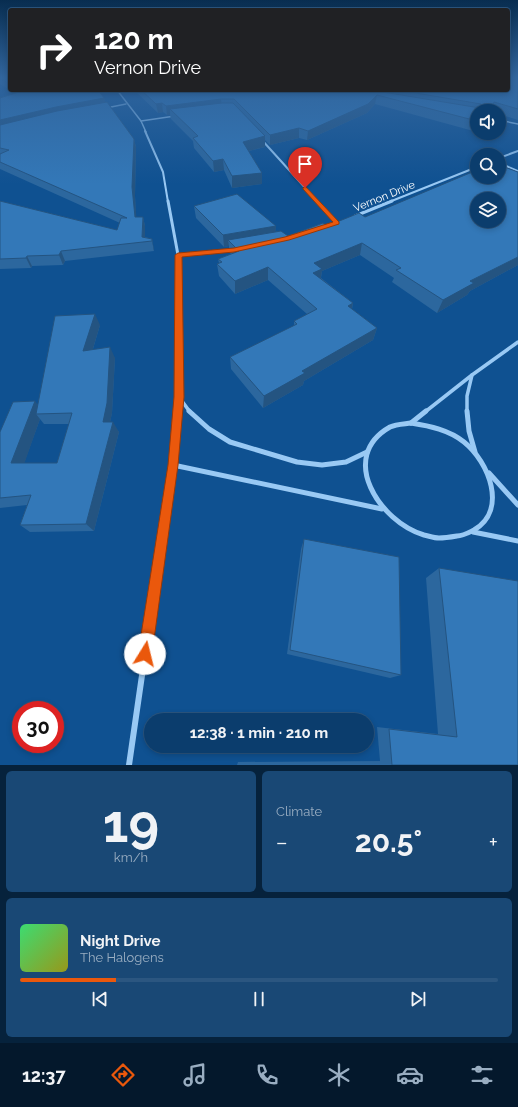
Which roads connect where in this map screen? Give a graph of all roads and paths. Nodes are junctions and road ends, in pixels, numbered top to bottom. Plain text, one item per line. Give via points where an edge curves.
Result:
1 (134, 113) edge
2 (178, 116) edge
3 (141, 121) junction
4 (506, 121) edge
5 (518, 124) edge
6 (257, 134) edge
7 (518, 150) edge
8 (506, 155) edge
9 (506, 167) edge
10 (470, 170) edge
11 (518, 171) edge
12 (352, 217) edge
13 (344, 220) edge
14 (337, 223) junction
15 (330, 225) edge
16 (234, 250) edge
17 (178, 255) junction
18 (518, 342) edge
19 (472, 375) junction
20 (179, 397) junction
21 (411, 423) junction
22 (367, 452) junction
23 (475, 452) junction
24 (173, 465) junction
25 (488, 473) junction
26 (518, 505) edge
27 (382, 509) junction
28 (473, 532) junction
29 (518, 541) edge
30 (129, 765) edge

1 - 3 street
2 - 3 street
3 - 17 street via 163,172
4 - 5 street
6 - 14 street
7 - 8 street
9 - 11 street
10 - 12 street, Vernon Drive
13 - 14 street, Vernon Drive
14 - 15 street, Vernon Drive
16 - 17 street
17 - 20 street
18 - 19 street
19 - 21 street
19 - 23 street via 467,395 466,420
20 - 22 street via 191,414 230,442 297,462 322,465 346,462
20 - 24 street
21 - 22 street via 392,427 376,436
21 - 23 street via 434,426 455,436
22 - 27 street via 365,470 370,490
23 - 25 street
24 - 27 street
24 - 30 street
25 - 26 street
25 - 28 street via 493,495 488,516
27 - 28 street via 398,523 416,533 437,538 456,538
28 - 29 street

